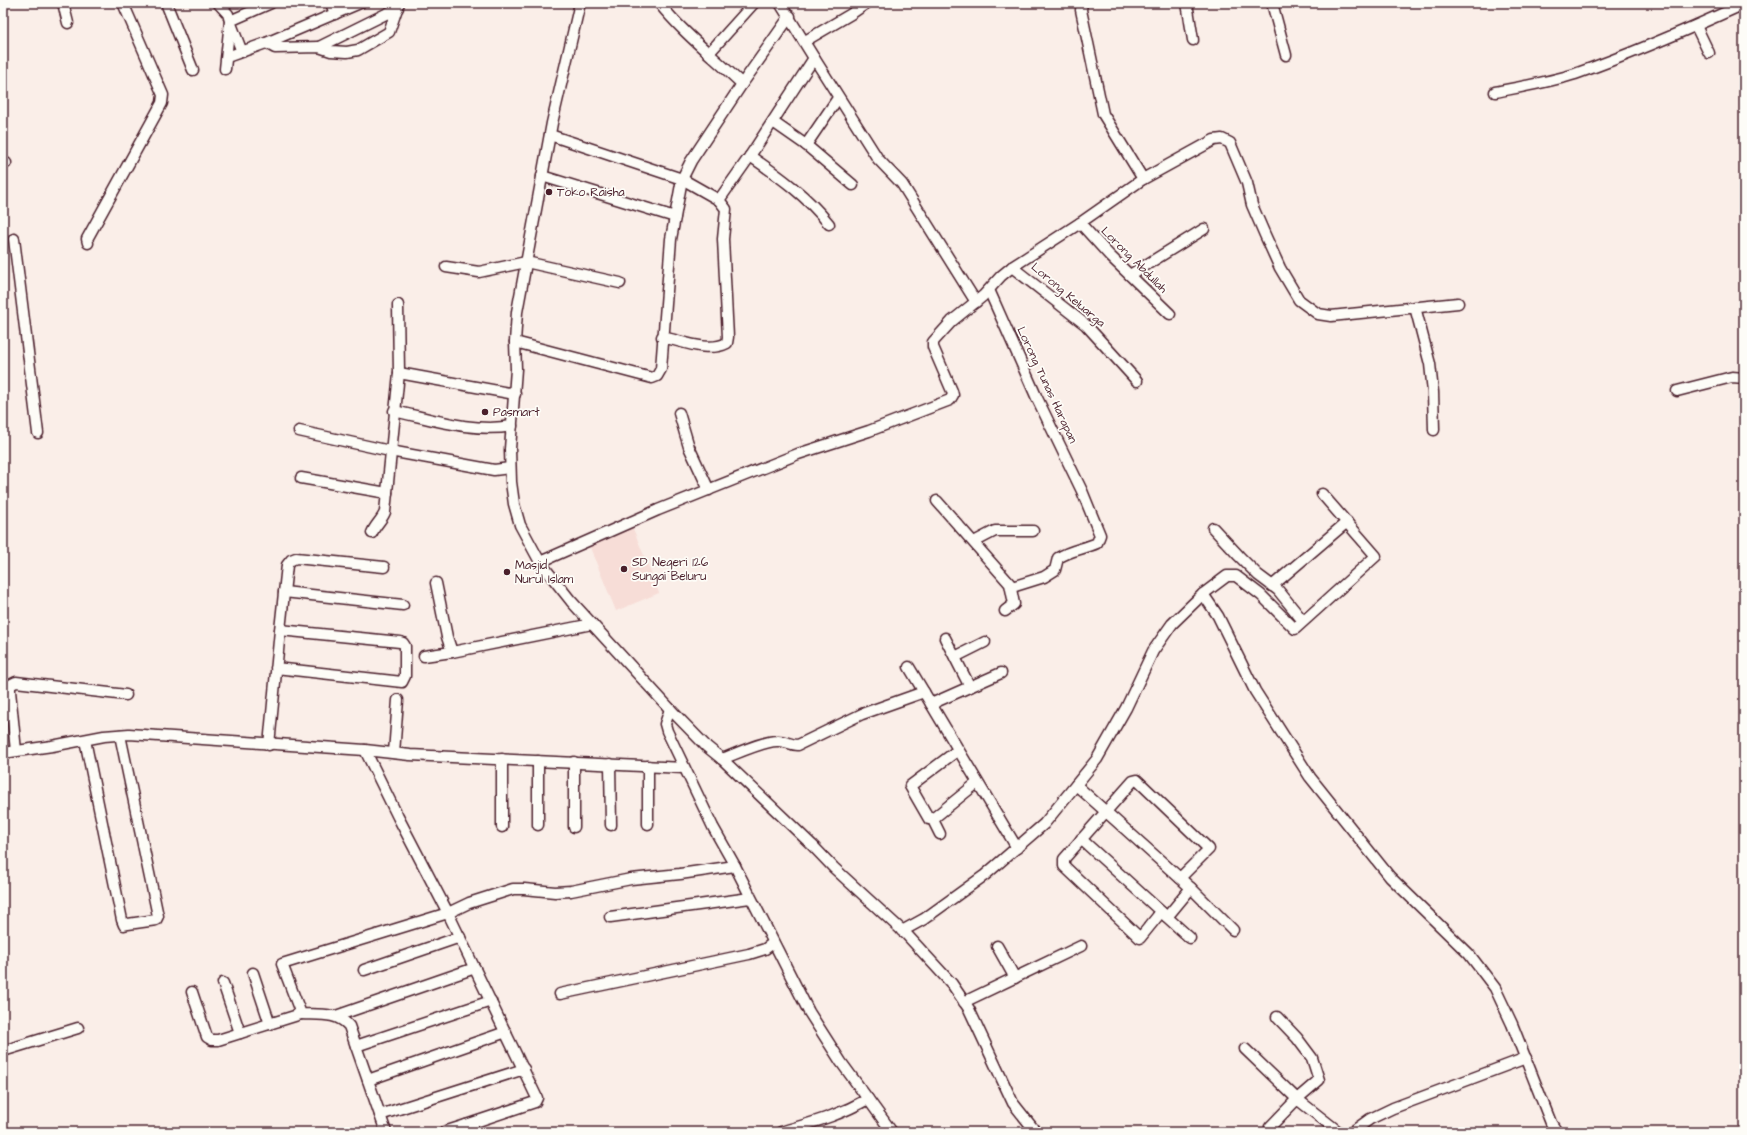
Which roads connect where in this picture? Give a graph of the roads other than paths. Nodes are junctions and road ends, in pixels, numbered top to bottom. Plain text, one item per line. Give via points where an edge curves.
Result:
1 (63, 3) edge
2 (123, 3) edge
3 (166, 3) edge
4 (272, 3) edge
5 (331, 3) edge
6 (360, 3) edge
7 (580, 3) edge
8 (659, 3) edge
9 (754, 3) edge
10 (780, 3) edge
11 (867, 3) edge
12 (1082, 3) edge
13 (1187, 3) edge
14 (1272, 3) edge
15 (221, 4) edge
16 (1744, 4) edge
17 (399, 6) edge
18 (335, 14) junction
19 (790, 16) junction
20 (230, 21) junction
21 (68, 23) dead end
22 (1696, 26) junction
23 (1193, 40) dead end
24 (805, 41) junction
25 (266, 43) junction
26 (319, 47) junction
27 (242, 52) junction
28 (709, 53) junction
29 (1709, 53) dead end
30 (1286, 55) dead end
31 (227, 57) junction
32 (814, 58) junction
33 (225, 69) dead end
34 (194, 70) dead end
35 (742, 84) junction
36 (1495, 92) dead end
37 (838, 98) junction
38 (773, 122) junction
39 (550, 135) junction
40 (806, 145) junction
41 (750, 156) junction
42 (542, 176) junction
43 (682, 179) junction
44 (1143, 179) junction
45 (853, 185) dead end
46 (719, 200) junction
47 (675, 217) junction
48 (1080, 223) junction
49 (829, 224) dead end
50 (1204, 229) dead end
51 (14, 239) dead end
52 (88, 243) dead end
53 (526, 262) junction
54 (446, 267) dead end
55 (1012, 267) junction
56 (1130, 275) junction
57 (620, 282) dead end
58 (989, 290) junction
59 (976, 302) junction
60 (1458, 303) dead end
61 (398, 304) dead end
62 (1415, 307) junction
63 (1170, 314) dead end
64 (662, 337) junction
65 (515, 342) junction
66 (399, 373) junction
67 (1744, 378) edge
68 (1137, 381) dead end
69 (1677, 391) dead end
70 (514, 394) junction
71 (394, 412) junction
72 (679, 413) dead end
73 (512, 426) junction
74 (1434, 430) dead end
75 (299, 431) dead end
76 (38, 433) dead end
77 (390, 452) junction
78 (510, 468) junction
79 (301, 478) dead end
80 (709, 490) junction
81 (387, 493) junction
82 (1322, 494) dead end
83 (938, 501) dead end
84 (1347, 522) junction
85 (1213, 528) dead end
86 (1033, 530) dead end
87 (372, 533) dead end
88 (974, 542) junction
89 (540, 562) junction
90 (384, 568) dead end
91 (436, 583) dead end
92 (1272, 586) junction
93 (1012, 587) junction
94 (284, 592) junction
95 (1203, 594) junction
96 (403, 605) dead end
97 (1005, 610) dead end
98 (1303, 621) junction
99 (592, 624) junction
100 (280, 630) junction
101 (945, 638) dead end
102 (986, 642) dead end
103 (452, 652) junction
104 (424, 656) dead end
105 (955, 657) junction
106 (909, 667) dead end
107 (276, 668) junction
108 (1001, 673) dead end
109 (970, 687) junction
110 (924, 692) junction
111 (126, 695) dead end
112 (398, 700) dead end
113 (931, 704) junction
114 (670, 709) junction
115 (120, 735) junction
116 (85, 740) junction
117 (269, 745) junction
118 (365, 750) junction
119 (958, 750) junction
120 (16, 751) junction
121 (3, 753) edge
122 (394, 753) junction
123 (502, 759) junction
124 (722, 760) junction
125 (538, 761) junction
126 (574, 762) junction
127 (610, 764) junction
128 (648, 766) junction
129 (684, 768) junction
130 (977, 783) junction
131 (1076, 785) junction
132 (1105, 811) junction
133 (935, 816) junction
134 (648, 824) dead end
135 (538, 825) dead end
136 (612, 825) dead end
137 (502, 827) dead end
138 (574, 827) dead end
139 (940, 834) dead end
140 (1081, 839) junction
141 (1017, 848) junction
142 (735, 866) junction
143 (1180, 878) junction
144 (1191, 888) junction
145 (750, 898) junction
146 (448, 913) junction
147 (1164, 915) junction
148 (610, 917) dead end
149 (1233, 930) dead end
150 (907, 936) junction
151 (460, 937) junction
152 (1190, 938) dead end
153 (773, 944) junction
154 (997, 946) dead end
155 (1081, 946) dead end
156 (475, 968) junction
157 (364, 970) dead end
158 (253, 973) dead end
159 (1015, 978) junction
160 (223, 983) dead end
161 (192, 992) dead end
162 (560, 994) dead end
163 (491, 1001) junction
164 (964, 1002) junction
165 (301, 1014) junction
166 (336, 1016) junction
167 (1277, 1017) dead end
168 (270, 1024) junction
169 (78, 1028) dead end
170 (506, 1032) junction
171 (240, 1033) junction
172 (356, 1046) junction
173 (1245, 1049) dead end
174 (3, 1051) edge
175 (1526, 1058) junction
176 (524, 1069) junction
177 (368, 1080) junction
178 (868, 1099) junction
179 (1298, 1099) junction
180 (380, 1115) junction
181 (1270, 1127) dead end
182 (468, 1128) edge
183 (386, 1132) edge
184 (444, 1132) edge
185 (781, 1132) edge
186 (892, 1132) edge
187 (1036, 1132) edge
188 (1339, 1132) edge
189 (1352, 1132) edge
190 (1557, 1132) edge

1 - 21 street
2 - 52 street via 163,95 162,103 87,239
3 - 34 street
4 - 20 street
5 - 18 street
6 - 18 street
7 - 39 street
8 - 28 street via 681,29
9 - 28 street
10 - 19 street
11 - 24 street
12 - 44 street via 1103,114
13 - 23 street
14 - 30 street
15 - 20 street
16 - 22 street
17 - 26 street
17 - 26 street via 389,32 358,50 331,51
18 - 25 street
19 - 24 street
19 - 35 street
20 - 27 street
20 - 31 street
22 - 29 street
22 - 36 street via 1574,74
24 - 32 street
25 - 26 street via 275,48
25 - 27 street
27 - 31 street
28 - 35 street
31 - 33 street
32 - 37 street
32 - 38 street
35 - 43 street via 691,161
37 - 40 street
37 - 59 street via 878,159 902,184
38 - 40 street
38 - 41 street
39 - 42 street
39 - 43 street
40 - 45 street
41 - 46 street
41 - 49 street via 790,184
42 - 47 street
42 - 53 street
43 - 46 street
43 - 47 street
44 - 48 street
44 - 62 street via 1214,140 1225,139 1230,143 1247,183 1252,205 1264,235 1299,300 1318,314 1332,316
46 - 64 street via 726,208 723,240 727,343 709,348
47 - 64 street
48 - 55 street
48 - 56 street, Lorong Abdullah
50 - 56 street
51 - 76 street
53 - 54 street via 479,272
53 - 57 street
53 - 65 street via 517,312
55 - 58 street
55 - 68 street, Lorong Keluarga via 1086,325
56 - 63 street, Lorong Abdullah
58 - 59 street
58 - 93 street, Lorong Tunas Harapan via 1100,535 1097,542 1058,558 1055,570 1044,577
59 - 80 street via 952,321 933,342 933,351 952,391 953,396 950,400 798,454
60 - 62 street
61 - 66 street
62 - 74 street via 1430,364
64 - 65 street via 660,369 657,376 652,378
65 - 70 street
66 - 70 street
66 - 71 street
67 - 69 street via 1732,377
70 - 73 street
71 - 73 street via 479,428
71 - 77 street
72 - 80 street via 689,447
73 - 78 street
75 - 77 street
77 - 78 street via 494,470
77 - 81 street
78 - 89 street via 514,504 520,525
79 - 81 street
80 - 89 street
81 - 87 street via 383,519 375,525
82 - 84 street
83 - 88 street
84 - 92 street
84 - 98 street via 1376,556
85 - 92 street
86 - 88 street via 995,531
88 - 93 street
89 - 99 street
90 - 94 street via 296,558 288,565
91 - 103 street
92 - 98 street
93 - 97 street via 1014,604
94 - 96 street
94 - 100 street
95 - 98 street via 1232,575 1261,595 1295,628
95 - 131 street via 1172,624 1153,651 1126,708 1097,759
95 - 175 street via 1218,616 1255,691 1310,777 1390,876 1469,954 1495,988
99 - 103 street
99 - 114 street
100 - 107 street
100 - 107 street via 403,643 405,676 402,682
101 - 105 street
102 - 105 street
103 - 104 street
105 - 109 street
106 - 110 street
107 - 117 street
108 - 109 street
109 - 113 street
110 - 113 street
110 - 124 street via 862,714 798,745 778,740
111 - 120 street via 24,682 12,683 10,691
112 - 122 street
113 - 119 street
114 - 124 street
114 - 129 street via 665,724
115 - 116 street
115 - 116 street via 158,916 156,920 124,925
115 - 117 street
116 - 120 street
117 - 118 street
118 - 122 street
118 - 146 street
119 - 130 street
119 - 133 street via 910,786 929,819
120 - 121 street
122 - 123 street
123 - 125 street
123 - 137 street
124 - 150 street
125 - 126 street
125 - 135 street
126 - 127 street
126 - 138 street
127 - 128 street
127 - 136 street
128 - 129 street
128 - 134 street
129 - 142 street
130 - 133 street
130 - 141 street
131 - 132 street
131 - 141 street via 1044,824
132 - 140 street
132 - 143 street
132 - 143 street via 1133,780 1137,780 1208,849
133 - 139 street via 934,822
140 - 147 street
140 - 147 street via 1064,859 1064,866 1140,938
141 - 150 street via 985,875 924,919
142 - 145 street
142 - 146 street via 631,879 571,891 513,889
143 - 144 street
144 - 147 street
144 - 149 street
145 - 148 street
145 - 153 street
146 - 151 street
146 - 165 street via 282,964
147 - 152 street
150 - 164 street via 952,984
151 - 156 street
151 - 157 street
153 - 162 street via 749,954
153 - 178 street via 809,1012
154 - 159 street
155 - 159 street
156 - 163 street
156 - 166 street
158 - 168 street
159 - 164 street
160 - 171 street
161 - 171 street via 207,1037 218,1040
163 - 170 street
163 - 172 street
164 - 187 street via 1013,1103
165 - 166 street
165 - 168 street
166 - 172 street via 349,1026
167 - 179 street via 1312,1058 1319,1080
168 - 171 street
169 - 174 street
170 - 176 street
170 - 177 street
172 - 177 street
173 - 179 street
175 - 189 street via 1393,1108 1370,1118
175 - 190 street via 1551,1123
176 - 180 street
176 - 182 street via 537,1098 535,1102
177 - 180 street
178 - 185 street via 847,1111
178 - 186 street
179 - 181 street
179 - 188 street
180 - 183 street
182 - 184 street

